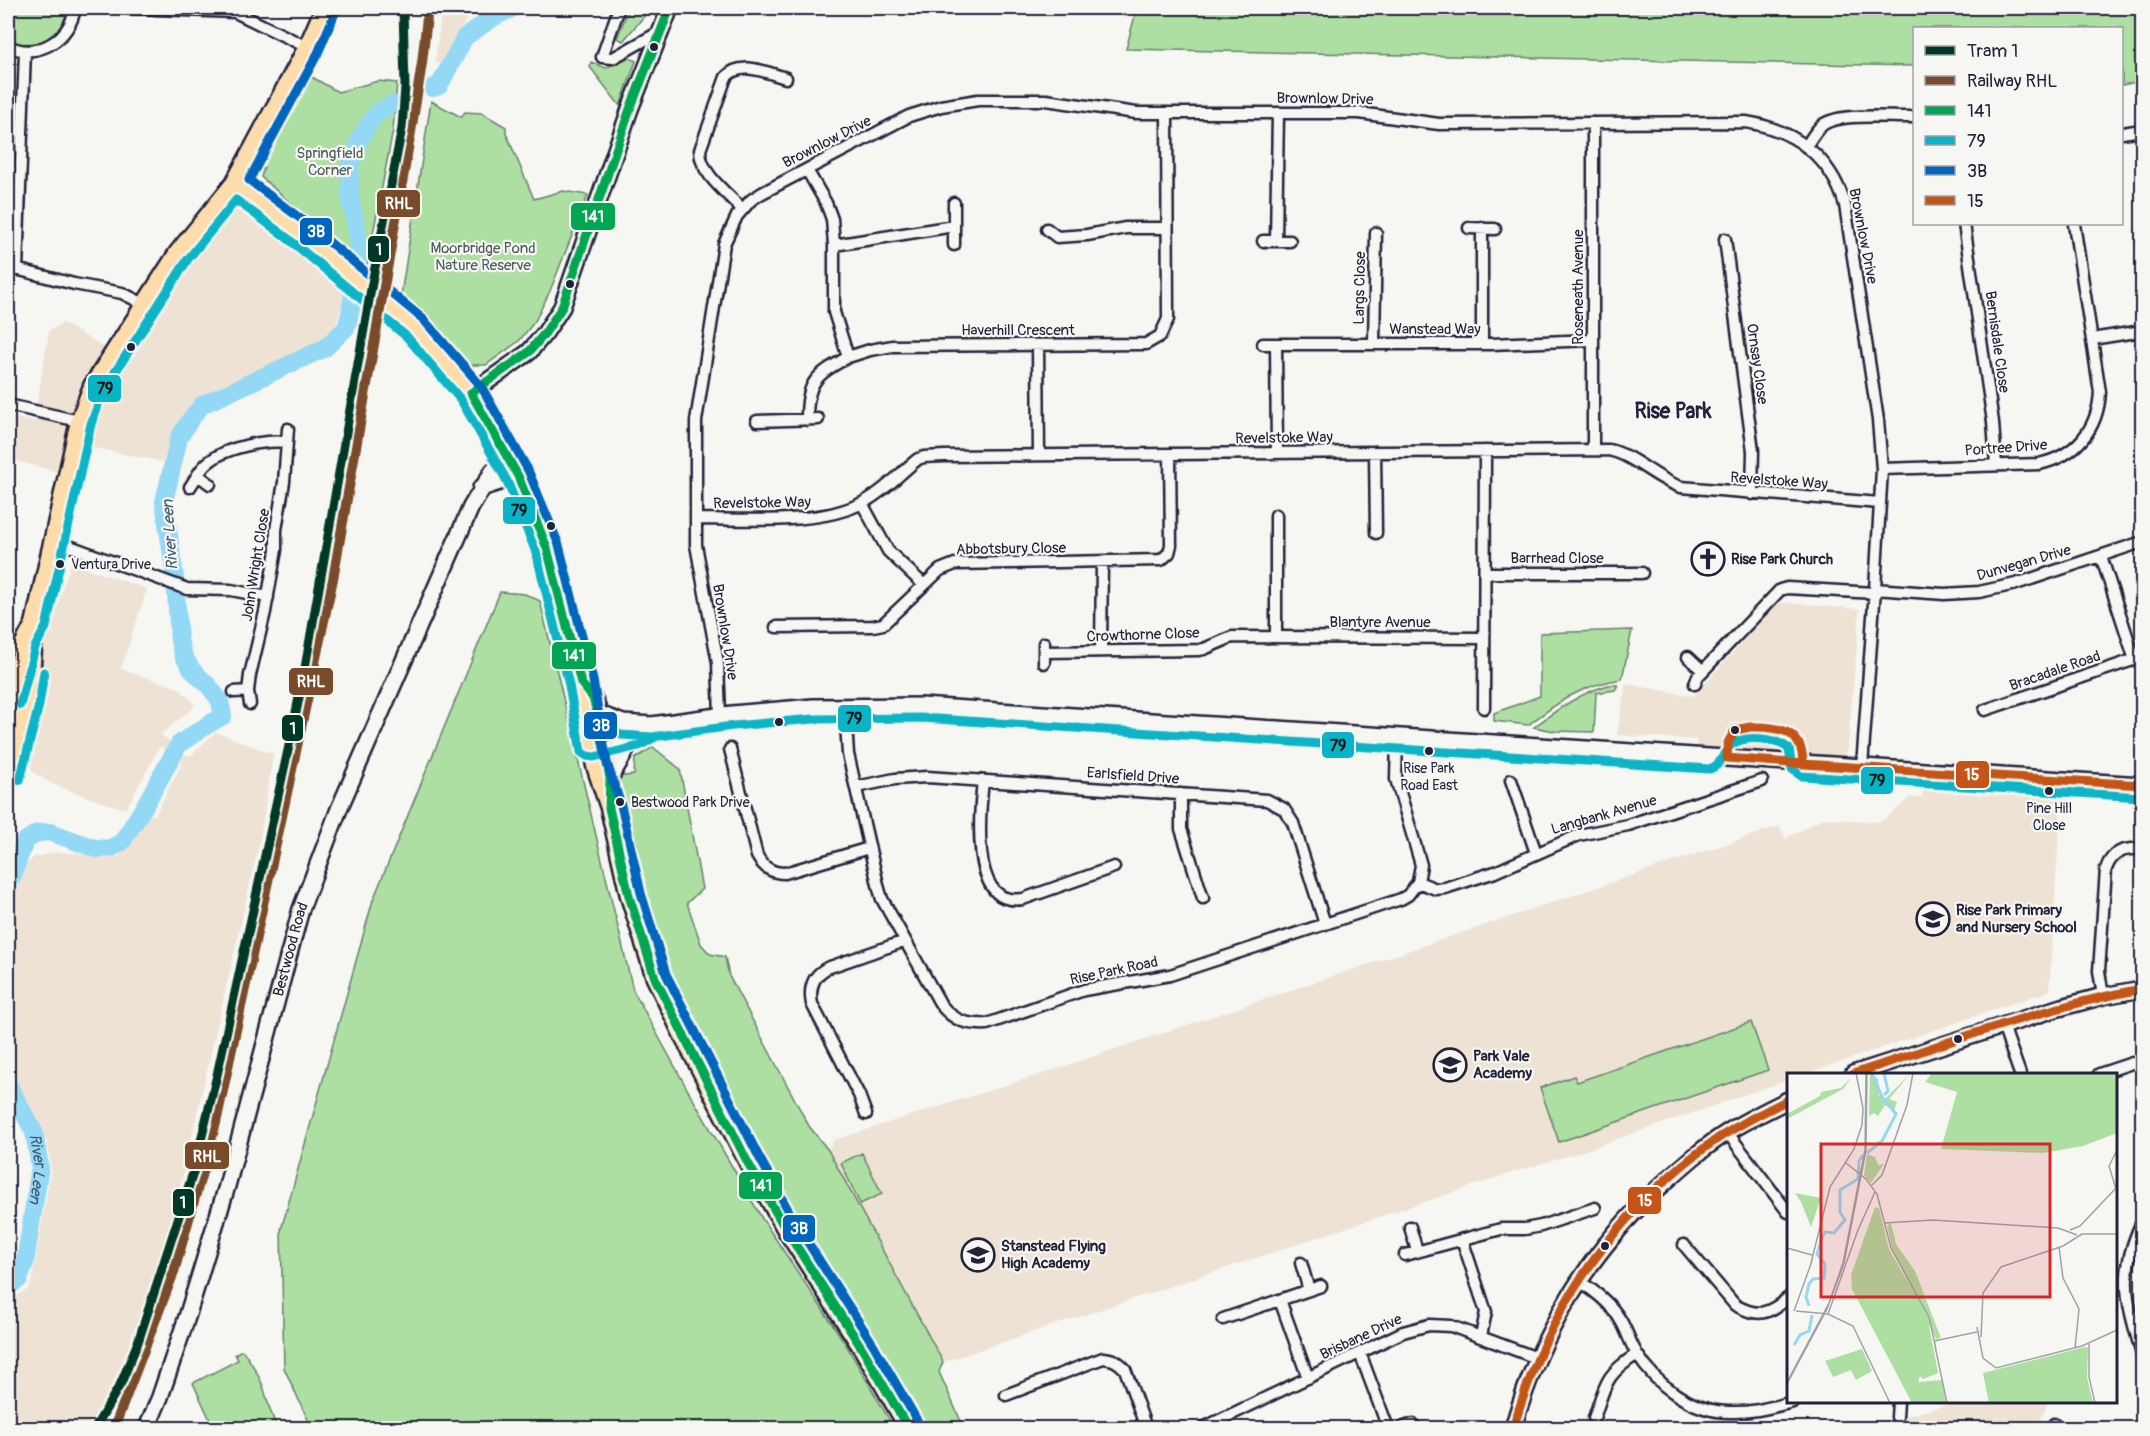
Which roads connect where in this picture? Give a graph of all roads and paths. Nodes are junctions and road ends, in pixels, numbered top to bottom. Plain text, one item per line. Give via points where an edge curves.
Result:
1 (75, 8) edge
2 (132, 8) edge
3 (324, 8) edge
4 (619, 8) edge
5 (670, 8) edge
6 (663, 30) junction
7 (8, 46) edge
8 (307, 47) junction
9 (25, 51) junction
10 (774, 75) junction
11 (786, 78) dead end
12 (771, 88) dead end
13 (1167, 113) junction
14 (1278, 113) junction
15 (1913, 117) edge
16 (1593, 123) junction
17 (2142, 130) edge
18 (2123, 133) edge
19 (1806, 147) junction
20 (807, 170) junction
21 (234, 183) junction
22 (954, 203) dead end
23 (742, 209) junction
24 (1964, 225) edge
25 (2074, 225) edge
26 (954, 226) junction
27 (1167, 228) junction
28 (1469, 228) dead end
29 (1482, 228) junction
30 (1495, 228) dead end
31 (1047, 229) dead end
32 (1376, 233) dead end
33 (1725, 239) dead end
34 (1263, 241) dead end
35 (1276, 241) junction
36 (1290, 242) dead end
37 (834, 245) junction
38 (954, 245) dead end
39 (12, 268) edge
40 (144, 304) junction
41 (2142, 331) edge
42 (2092, 339) junction
43 (1593, 340) junction
44 (1263, 344) dead end
45 (1276, 344) junction
46 (1374, 344) junction
47 (1482, 344) junction
48 (1038, 345) junction
49 (848, 357) junction
50 (471, 393) junction
51 (8, 405) edge
52 (79, 421) junction
53 (757, 421) dead end
54 (288, 429) dead end
55 (286, 442) junction
56 (1593, 450) junction
57 (1485, 451) junction
58 (1375, 452) junction
59 (1277, 453) junction
60 (1170, 454) junction
61 (1039, 455) junction
62 (508, 456) junction
63 (1996, 465) junction
64 (1882, 469) junction
65 (198, 475) junction
66 (518, 476) junction
67 (210, 484) dead end
68 (190, 487) dead end
69 (481, 488) junction
70 (1752, 494) junction
71 (862, 503) junction
72 (1880, 503) junction
73 (696, 519) junction
74 (1280, 522) dead end
75 (1376, 533) dead end
76 (54, 540) junction
77 (2142, 542) edge
78 (2101, 556) junction
79 (1102, 562) junction
80 (1485, 573) junction
81 (1628, 573) junction
82 (1642, 573) dead end
83 (924, 585) junction
84 (1629, 585) dead end
85 (1875, 591) junction
86 (268, 597) junction
87 (34, 624) junction
88 (776, 627) dead end
89 (1276, 637) junction
90 (1484, 638) junction
91 (1101, 651) junction
92 (1044, 653) dead end
93 (1688, 657) dead end
94 (2139, 658) edge
95 (1703, 671) junction
96 (1695, 684) dead end
97 (248, 691) junction
98 (234, 692) dead end
99 (1472, 694) dead end
100 (1484, 694) junction
101 (8, 702) edge
102 (250, 704) dead end
103 (845, 707) junction
104 (1484, 708) dead end
105 (1985, 710) dead end
106 (720, 715) junction
107 (652, 725) junction
108 (596, 731) junction
109 (635, 735) junction
110 (1397, 737) junction
111 (730, 749) dead end
112 (1862, 767) junction
113 (8, 777) edge
114 (610, 778) junction
115 (1511, 780) dead end
116 (983, 781) junction
117 (1762, 782) dead end
118 (2142, 786) edge
119 (856, 787) junction
120 (1181, 794) junction
121 (609, 808) junction
122 (869, 848) junction
123 (2142, 849) edge
124 (1536, 853) junction
125 (1114, 867) dead end
126 (1418, 882) junction
127 (1203, 898) dead end
128 (1325, 924) junction
129 (905, 941) junction
130 (2142, 989) edge
131 (2103, 996) junction
132 (2003, 1026) junction
133 (2132, 1063) dead end
134 (2121, 1067) junction
135 (1856, 1073) edge
136 (2020, 1073) edge
137 (2102, 1073) edge
138 (2125, 1079) dead end
139 (1787, 1101) edge
140 (866, 1114) dead end
141 (1727, 1132) junction
142 (1595, 1208) dead end
143 (1787, 1211) edge
144 (2142, 1222) edge
145 (1410, 1227) dead end
146 (1462, 1239) junction
147 (1684, 1245) dead end
148 (1703, 1248) dead end
149 (1417, 1251) junction
150 (1405, 1255) dead end
151 (1694, 1256) junction
152 (1300, 1263) dead end
153 (1578, 1280) junction
154 (1321, 1286) dead end
155 (1309, 1290) junction
156 (1787, 1299) edge
157 (1280, 1300) junction
158 (1223, 1319) dead end
159 (1481, 1336) junction
160 (2140, 1339) edge
161 (1360, 1353) junction
162 (1637, 1354) junction
163 (2142, 1355) edge
164 (1537, 1358) junction
165 (1308, 1378) junction
166 (1017, 1390) junction
167 (1006, 1395) dead end
168 (1022, 1402) dead end
169 (1787, 1403) edge
170 (1792, 1403) edge
171 (1898, 1403) edge
172 (1795, 1414) dead end
173 (1897, 1417) dead end
174 (1594, 1418) dead end
175 (1413, 1424) dead end
176 (147, 1428) edge
177 (908, 1428) edge
178 (1146, 1428) edge
179 (1203, 1428) edge
180 (1388, 1428) edge
181 (1401, 1428) edge
182 (1513, 1428) edge

1 - 9 street via 62,37 39,50
2 - 8 street via 235,12
3 - 8 main road
4 - 6 street via 602,57 605,59
5 - 6 street
6 - 50 street via 630,110 562,307 529,352
7 - 9 street
8 - 21 main road
9 - 39 street
10 - 11 street
10 - 12 street
10 - 23 street via 744,68 730,72 700,150 706,170
13 - 14 street, Brownlow Drive
13 - 20 street, Brownlow Drive via 1117,112 1046,100 955,102 909,116
13 - 27 street, Haverhill Crescent
14 - 16 street, Brownlow Drive via 1359,113 1439,124
14 - 35 street
15 - 19 street via 1833,120 1820,127
16 - 19 street, Brownlow Drive via 1746,122 1777,130
16 - 43 street, Roseneath Avenue
17 - 18 street
19 - 64 street, Brownlow Drive via 1834,176 1845,205
20 - 23 street, Brownlow Drive via 762,193
20 - 37 street via 832,219
21 - 40 main road via 178,252
21 - 50 main road via 415,328
22 - 26 street
23 - 73 street, Brownlow Drive via 732,224 722,254 696,421
24 - 63 street, Bernisdale Close
25 - 42 street, Portree Drive
26 - 37 street
26 - 38 street
27 - 31 street via 1126,228 1057,237
27 - 48 street, Haverhill Crescent via 1168,319 1155,340 1146,344
28 - 29 street
29 - 30 street
29 - 47 street
32 - 46 street, Largs Close
33 - 70 street, Ornsay Close via 1754,451
34 - 35 street
35 - 36 street
37 - 49 street via 834,312
39 - 40 street via 122,293
40 - 52 main road via 100,371
41 - 42 street
42 - 63 street, Portree Drive via 2100,392 2099,405 2085,437 2069,453 2053,461
43 - 47 street, Wanstead Way
43 - 56 street, Roseneath Avenue
44 - 45 street, Wanstead Way
45 - 46 street, Wanstead Way
45 - 59 street
46 - 47 street, Wanstead Way
48 - 49 street, Haverhill Crescent via 893,346
48 - 61 street
49 - 53 street, Haverhill Crescent via 814,381 807,398 812,420
50 - 62 main road
51 - 52 street
52 - 76 main road
54 - 55 street, John Wright Close
55 - 65 street via 272,441 217,456
55 - 86 street, John Wright Close
56 - 57 street, Revelstoke Way
56 - 70 street, Revelstoke Way via 1623,454 1681,488
57 - 58 street, Revelstoke Way
57 - 80 street
58 - 59 street, Revelstoke Way
58 - 75 street
59 - 60 street, Revelstoke Way
60 - 61 street, Revelstoke Way
60 - 79 street, Abbotsbury Close via 1168,553 1157,561
61 - 71 street, Revelstoke Way via 924,457
62 - 66 main road
62 - 69 street, Bestwood Road
63 - 64 street, Portree Drive
64 - 72 street, Brownlow Drive
65 - 67 street
65 - 68 street
66 - 69 street
66 - 108 main road via 547,548 581,683 593,698
69 - 176 street, Bestwood Road via 339,809 301,909 227,1186
70 - 72 street, Revelstoke Way
71 - 73 street, Revelstoke Way via 822,516
71 - 83 street via 888,551
72 - 85 street, Brownlow Drive
73 - 106 street, Brownlow Drive via 697,553 718,663
74 - 89 street
76 - 86 street via 187,589 231,590
76 - 87 main road
77 - 78 street, Dunvegan Drive
78 - 85 street, Dunvegan Drive via 1978,592
78 - 94 street, Bracadale Road
79 - 83 street, Abbotsbury Close via 955,564 940,570
79 - 91 street
80 - 81 street, Barrhead Close
80 - 90 street
81 - 82 street, Barrhead Close
81 - 84 street
83 - 88 street, Abbotsbury Close via 878,626
85 - 95 street, Dunvegan Drive via 1780,590
85 - 112 street, Brownlow Drive
86 - 97 street, John Wright Close
87 - 101 main road via 24,643
87 - 113 main road via 31,681
89 - 90 street, Blantyre Avenue
89 - 91 street, Crowthorne Close via 1228,637 1204,649
90 - 100 street
91 - 92 street, Crowthorne Close
93 - 95 street
94 - 105 street, Bracadale Road
95 - 96 street, Dunvegan Drive
97 - 98 street
97 - 102 street, John Wright Close
99 - 100 street
100 - 104 street
103 - 106 street
103 - 110 street via 921,706
103 - 119 street, Rise Park Road via 848,754
106 - 107 street
107 - 108 street via 623,723
107 - 109 street
108 - 109 street
108 - 114 main road
108 - 121 main road via 595,766
109 - 114 street
110 - 112 street
110 - 126 street via 1396,779 1419,856
111 - 122 street via 758,856 765,868 785,873
112 - 118 street
114 - 121 main road
115 - 124 street
116 - 119 street, Earlsfield Drive via 913,777
116 - 120 street, Earlsfield Drive
116 - 125 street via 981,853 999,895 1023,899
117 - 124 street, Langbank Avenue via 1730,786 1628,825 1580,835
119 - 122 street, Rise Park Road
120 - 127 street via 1181,829
120 - 128 street, Earlsfield Drive via 1267,800 1284,809 1293,823
121 - 177 main road via 628,896 655,978 681,1032 786,1230
122 - 129 street, Rise Park Road via 882,899
123 - 131 street via 2117,852 2106,869 2099,971
124 - 126 street, Langbank Avenue via 1495,872 1445,888
126 - 128 street, Rise Park Road via 1401,899
128 - 129 street, Rise Park Road via 1170,975 1084,990 987,1024 972,1024 948,1014
129 - 140 street via 827,968 812,983 812,1004
130 - 131 street
131 - 132 street
132 - 135 street
132 - 136 street
133 - 134 street
134 - 137 street
134 - 138 street
139 - 141 street
141 - 143 street
141 - 153 street via 1691,1158 1635,1209
142 - 146 street via 1584,1217 1535,1228 1501,1228
144 - 160 street via 2126,1274 2133,1324
145 - 149 street
146 - 149 street
146 - 159 street via 1486,1312
147 - 151 street
148 - 151 street
149 - 150 street
151 - 156 street via 1735,1305 1744,1310 1766,1313
152 - 155 street
153 - 162 street via 1615,1312
153 - 164 street
154 - 155 street
155 - 157 street
157 - 158 street via 1237,1320
157 - 165 street
159 - 161 street, Brisbane Drive via 1451,1326 1429,1325 1403,1332
159 - 164 street, Brisbane Drive
160 - 163 street
161 - 165 street, Brisbane Drive
161 - 180 street
162 - 169 street via 1674,1393 1712,1410 1744,1412
162 - 174 street via 1608,1378 1604,1406
164 - 182 street
165 - 179 street, Brisbane Drive
166 - 167 street
166 - 168 street
166 - 178 street via 1102,1358 1112,1359 1125,1369
170 - 172 street
171 - 173 street
175 - 181 street

